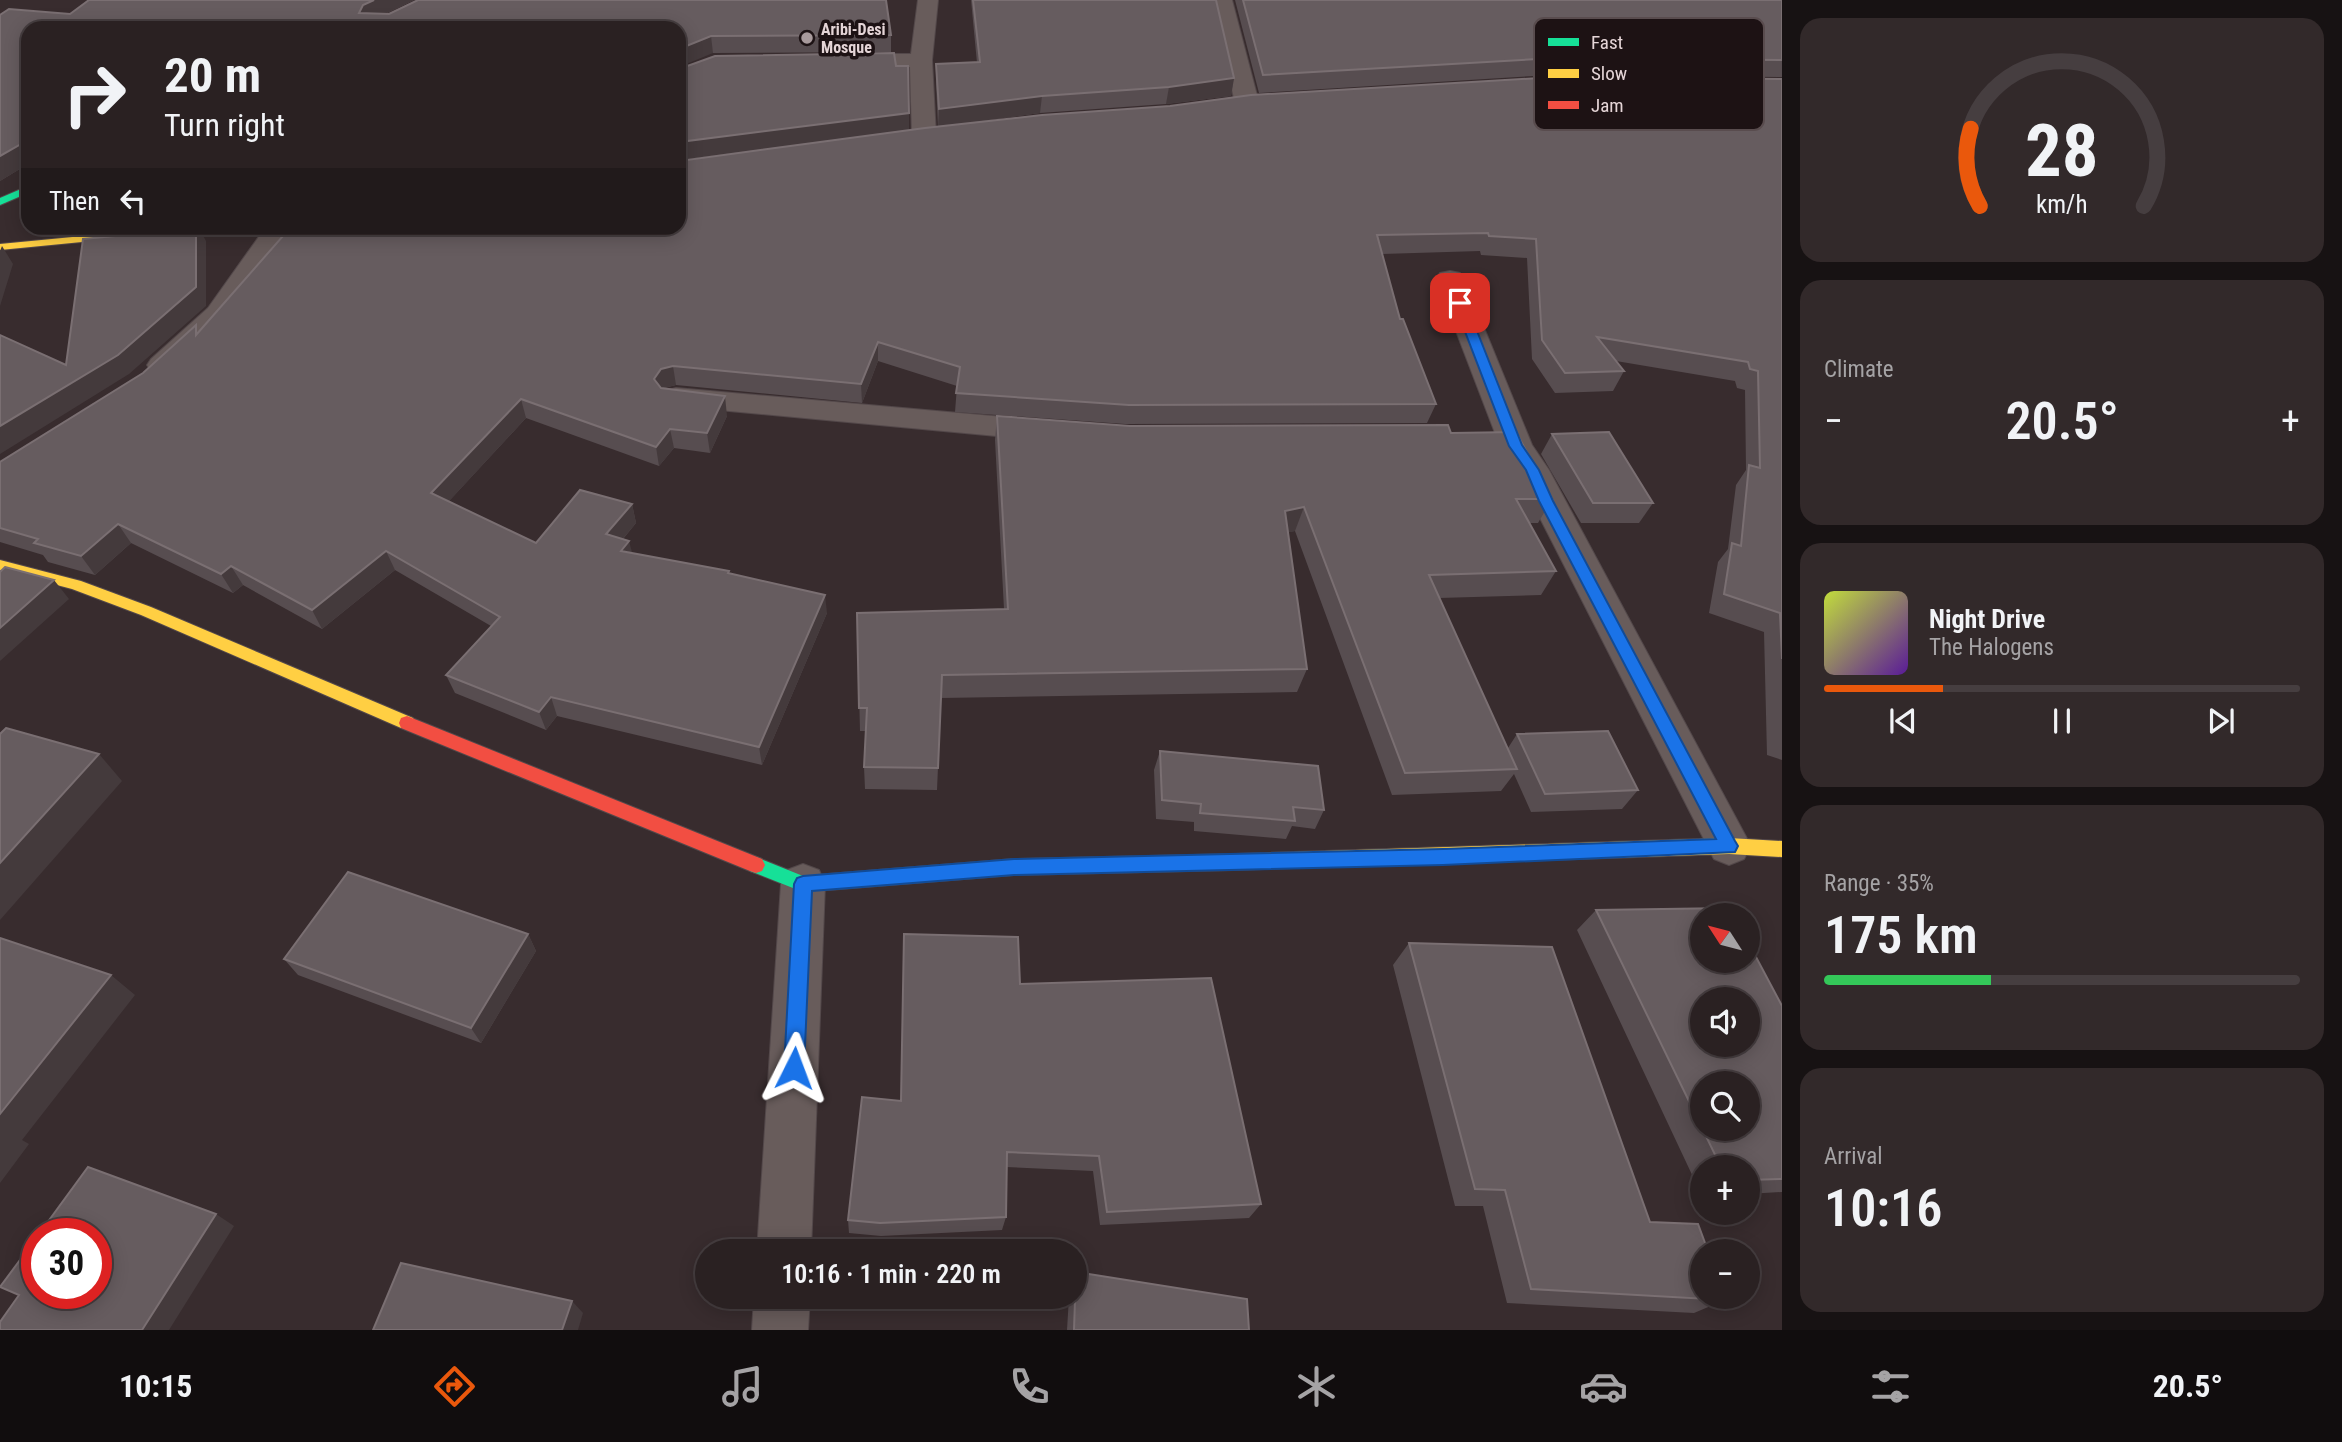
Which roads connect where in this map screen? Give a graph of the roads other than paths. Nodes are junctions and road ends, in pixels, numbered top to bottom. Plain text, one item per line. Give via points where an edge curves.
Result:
1 (928, 0) edge
2 (1222, 0) edge
3 (921, 60) junction
4 (824, 62) edge
5 (1247, 103) edge
6 (924, 136) edge
7 (21, 193) edge
8 (0, 202) edge
9 (123, 235) edge
10 (273, 235) edge
11 (0, 247) edge
12 (1450, 279) dead end
13 (142, 383) edge
14 (676, 398) edge
15 (1085, 434) edge
16 (1480, 438) edge
17 (1516, 446) junction
18 (0, 565) edge
19 (1729, 846) junction
20 (1782, 849) edge
21 (803, 884) junction
22 (786, 1239) edge
23 (781, 1309) edge
24 (780, 1330) edge

1 - 3 street
2 - 5 street
3 - 4 street
3 - 6 street
7 - 8 street
9 - 11 street
10 - 13 street via 218,314
12 - 17 street
14 - 15 street
16 - 17 street
17 - 19 street
18 - 21 street via 76,585 146,611 416,727
19 - 20 street
19 - 21 street via 1014,867
21 - 22 street
23 - 24 street

